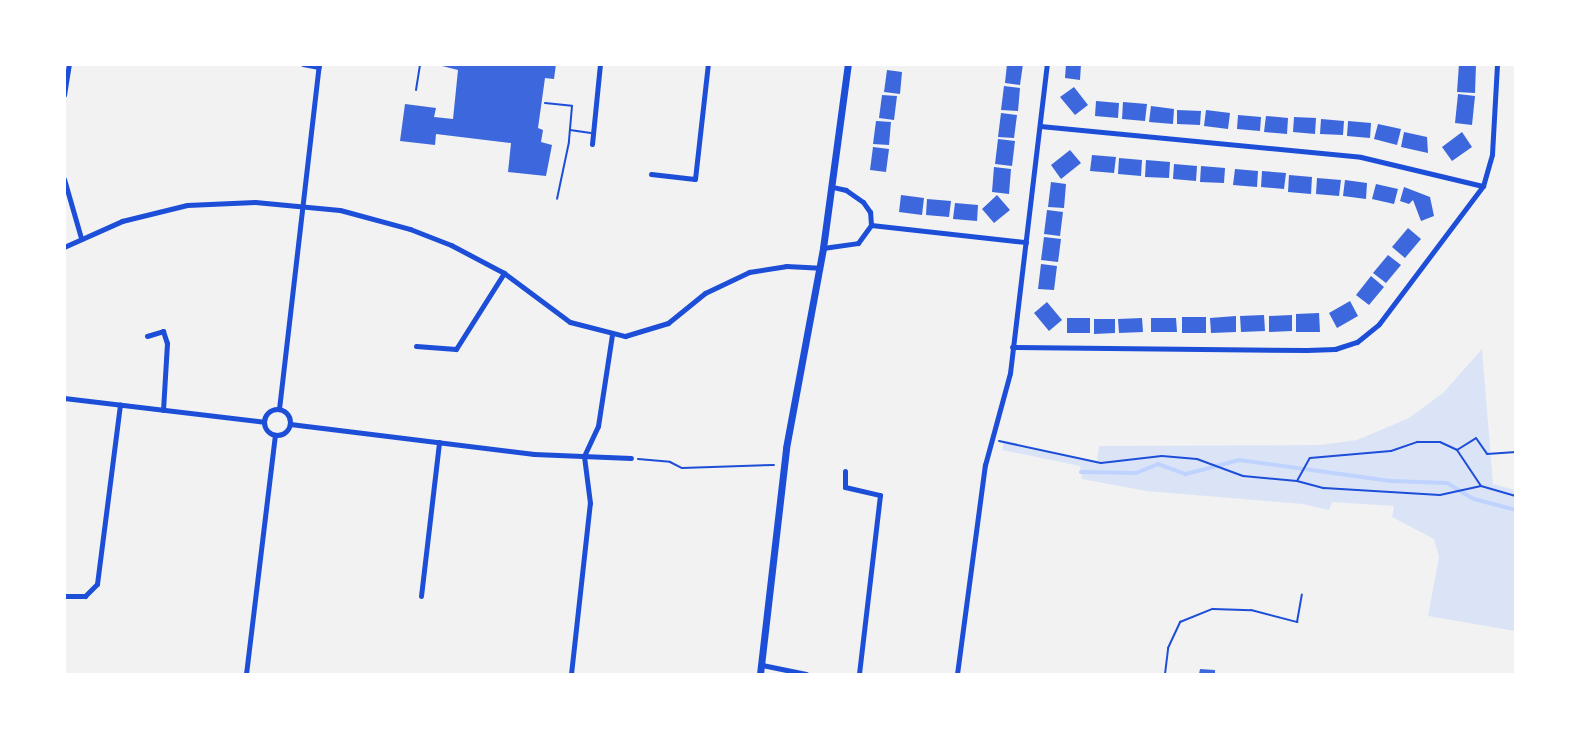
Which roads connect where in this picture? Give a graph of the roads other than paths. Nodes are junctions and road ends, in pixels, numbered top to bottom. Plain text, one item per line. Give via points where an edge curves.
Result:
1 (69, 64) edge
2 (303, 64) edge
3 (420, 64) edge
4 (600, 64) edge
5 (708, 64) edge
6 (848, 64) edge
7 (1047, 64) edge
8 (1497, 64) edge
9 (319, 66) edge
10 (416, 90) dead end
11 (64, 94) edge
12 (545, 103) dead end
13 (1040, 126) junction
14 (570, 130) junction
15 (593, 133) junction
16 (592, 144) dead end
17 (651, 174) dead end
18 (64, 179) edge
19 (1483, 186) junction
20 (833, 187) junction
21 (557, 199) dead end
22 (303, 206) junction
23 (871, 225) junction
24 (81, 238) junction
25 (1026, 242) junction
26 (64, 247) edge
27 (823, 249) junction
28 (820, 268) junction
29 (504, 273) junction
30 (612, 335) junction
31 (147, 336) dead end
32 (416, 346) dead end
33 (1012, 347) junction
34 (64, 398) edge
35 (120, 404) junction
36 (279, 409) junction
37 (163, 410) junction
38 (264, 422) junction
39 (290, 424) junction
40 (275, 436) junction
41 (439, 442) junction
42 (584, 456) junction
43 (631, 458) road end
44 (845, 471) dead end
45 (1302, 594) dead end
46 (64, 596) edge
47 (422, 596) dead end
48 (762, 665) junction
49 (246, 675) edge
50 (571, 675) edge
51 (760, 675) edge
52 (806, 675) edge
53 (859, 675) edge
54 (957, 675) edge
55 (1165, 675) edge

1 - 11 street
2 - 9 street
3 - 10 lane
4 - 15 street
5 - 17 street via 695,179
6 - 20 street
7 - 13 street
8 - 19 street via 1492,154
9 - 22 street
12 - 14 lane via 572,106
13 - 19 street via 1361,157
13 - 25 street
14 - 15 lane
14 - 21 lane
15 - 16 street
18 - 24 street
19 - 33 street via 1379,324 1350,345 1285,350
20 - 23 street via 846,190 863,202 870,212
20 - 27 street
22 - 24 street via 238,202 187,206 122,221
22 - 29 street via 340,210 410,229
22 - 36 street
23 - 25 street
23 - 27 street via 858,243
24 - 26 street
25 - 33 street
27 - 28 street
28 - 30 street via 786,266 749,272 705,293 660,327 635,335
28 - 48 street via 783,466
29 - 30 street via 562,318
29 - 32 street via 456,349
30 - 42 street via 598,426
31 - 37 street via 163,331 167,343
33 - 54 street via 1007,389 991,439
34 - 35 street
35 - 37 street
35 - 46 street via 97,584 85,596
36 - 38 street via 268,412
36 - 39 street via 288,414
37 - 38 street
38 - 40 street
39 - 40 street via 285,433
39 - 41 street
40 - 49 street
41 - 42 street
41 - 47 street
42 - 43 street
42 - 50 street via 590,503
44 - 53 street via 845,487 880,495
45 - 55 lane via 1297,622 1251,610 1213,609 1180,622 1168,648
48 - 51 street
48 - 52 street

